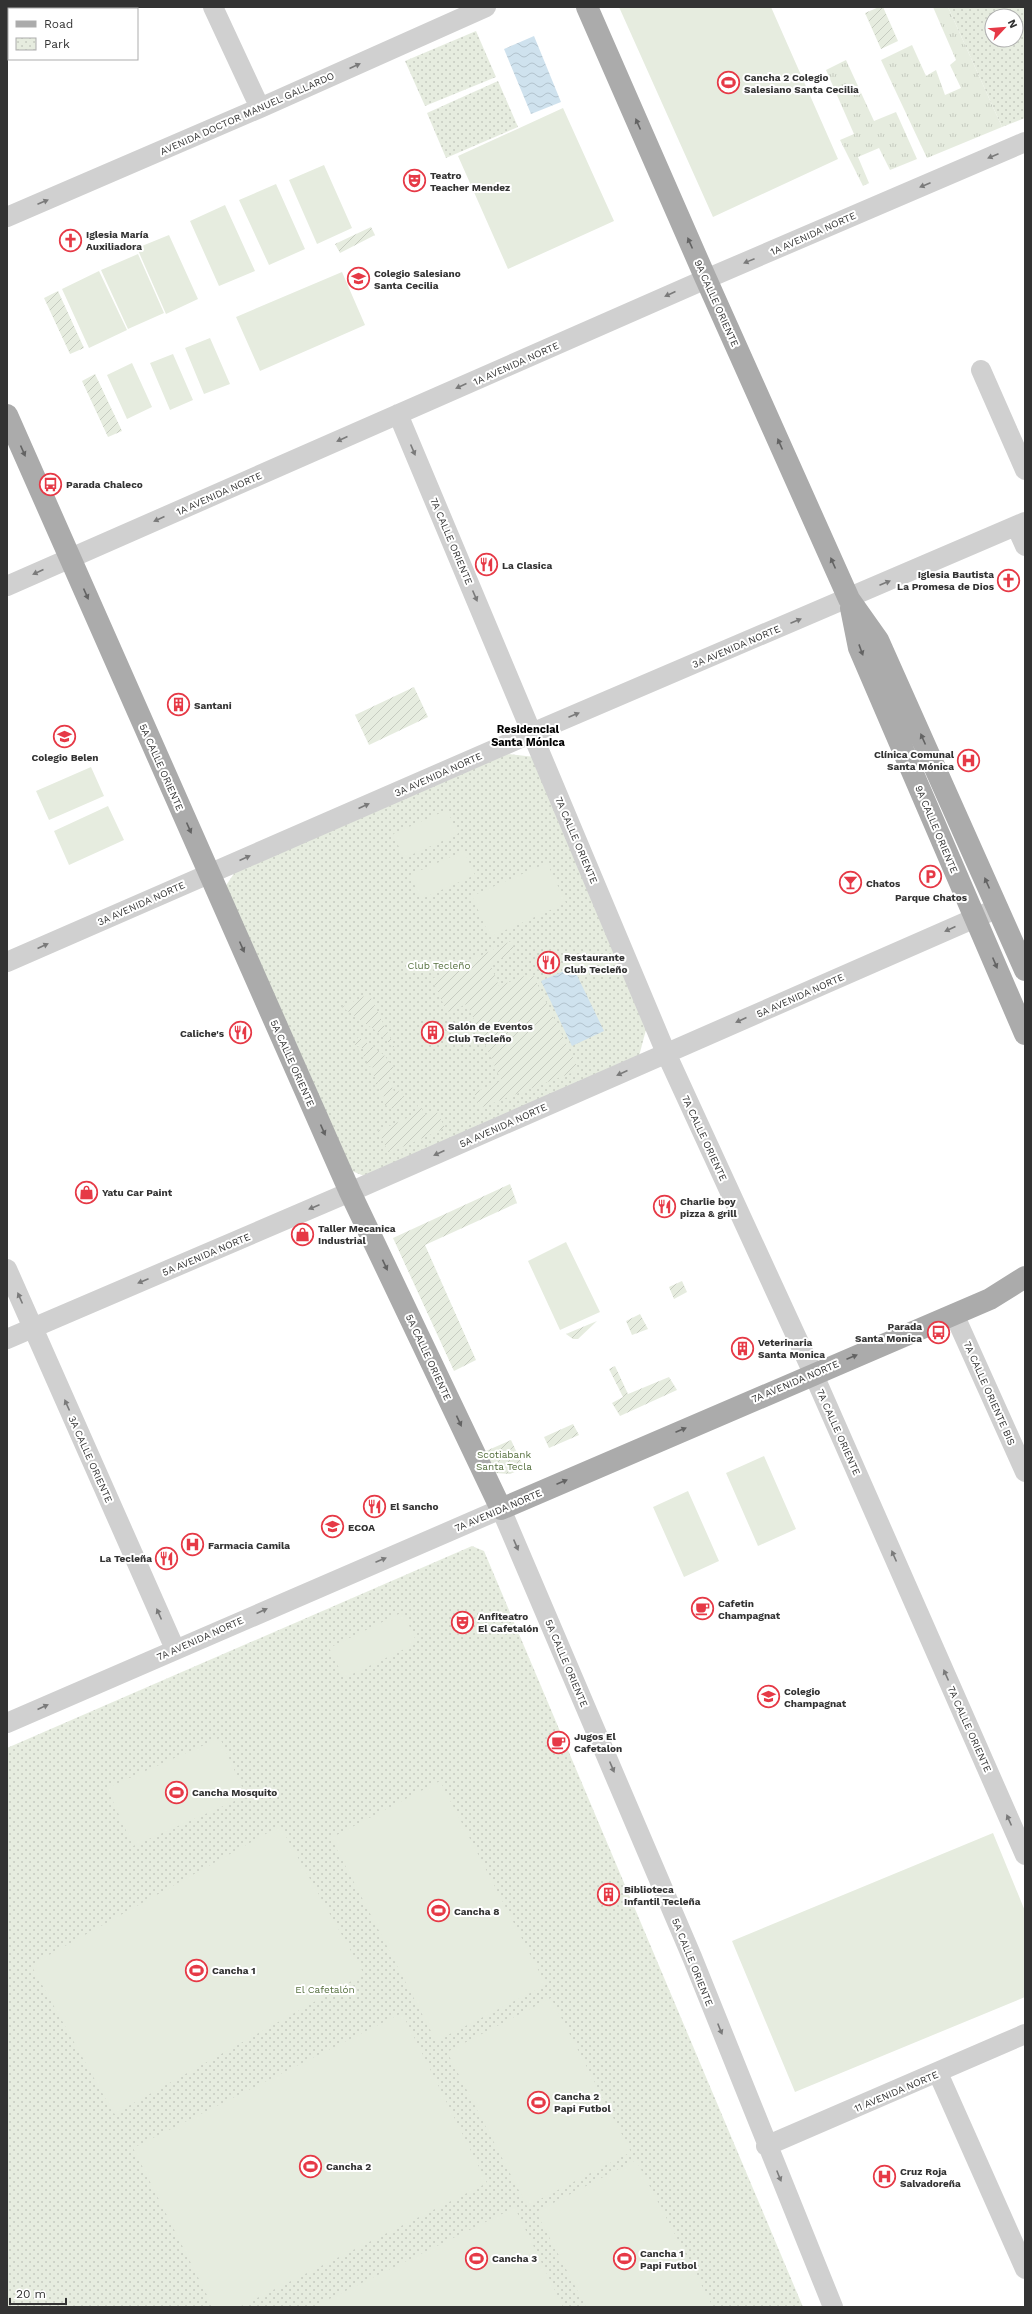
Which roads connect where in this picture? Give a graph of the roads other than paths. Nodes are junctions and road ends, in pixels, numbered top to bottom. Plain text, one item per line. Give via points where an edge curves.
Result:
1 (213, 7) edge
2 (486, 7) edge
3 (587, 7) edge
4 (260, 108) junction
5 (1025, 143) edge
6 (7, 217) edge
7 (706, 279) junction
8 (981, 370) dead end
9 (398, 414) junction
10 (7, 415) edge
11 (1025, 470) edge
12 (1020, 524) edge
13 (1025, 546) edge
14 (70, 558) junction
15 (7, 586) edge
16 (849, 599) junction
17 (532, 733) junction
18 (210, 874) junction
19 (998, 908) junction
20 (976, 918) junction
21 (7, 962) edge
22 (1025, 970) edge
23 (1025, 1034) edge
24 (666, 1053) junction
25 (350, 1192) junction
26 (7, 1269) edge
27 (1025, 1277) edge
28 (1025, 1294) edge
29 (990, 1299) junction
30 (954, 1314) junction
31 (33, 1328) junction
32 (7, 1339) edge
33 (814, 1373) junction
34 (1025, 1472) edge
35 (501, 1509) junction
36 (175, 1649) junction
37 (7, 1723) edge
38 (1025, 1855) edge
39 (1025, 2034) edge
40 (938, 2073) junction
41 (766, 2146) junction
42 (1025, 2270) edge
43 (833, 2307) edge

1 - 4 street
4 -> 2 street, AVENIDA DOCTOR MANUEL GALLARDO
7 -> 3 main road, 9A CALLE ORIENTE
6 -> 4 street, AVENIDA DOCTOR MANUEL GALLARDO
5 -> 7 street, 1A AVENIDA NORTE
7 -> 9 street, 1A AVENIDA NORTE
16 -> 7 main road, 9A CALLE ORIENTE
8 - 11 street
9 -> 14 street, 1A AVENIDA NORTE
9 -> 17 street, 7A CALLE ORIENTE
10 -> 14 main road, 5A CALLE ORIENTE
12 - 13 street
16 -> 12 street, 3A AVENIDA NORTE
14 -> 15 street, 1A AVENIDA NORTE
14 -> 18 main road, 5A CALLE ORIENTE
17 -> 16 street, 3A AVENIDA NORTE
19 -> 16 main road, 9A CALLE ORIENTE via 878,640
16 -> 20 main road, 9A CALLE ORIENTE via 860,648
18 -> 17 street, 3A AVENIDA NORTE
17 - 24 street, 7A CALLE ORIENTE
21 -> 18 street, 3A AVENIDA NORTE
18 -> 25 main road, 5A CALLE ORIENTE
19 - 20 street, 5A AVENIDA NORTE
19 - 22 main road, 9A CALLE ORIENTE
20 -> 23 main road, 9A CALLE ORIENTE
20 -> 24 street, 5A AVENIDA NORTE
24 -> 25 street, 5A AVENIDA NORTE
24 - 33 street, 7A CALLE ORIENTE
25 -> 31 street, 5A AVENIDA NORTE
25 -> 35 main road, 5A CALLE ORIENTE
31 -> 26 street, 3A CALLE ORIENTE
27 - 29 main road, 7A AVENIDA NORTE
28 - 29 main road, 7A AVENIDA NORTE
29 - 30 main road, 7A AVENIDA NORTE
33 -> 30 main road, 7A AVENIDA NORTE
30 - 34 street, 7A CALLE ORIENTE BIS
31 - 32 street, 5A AVENIDA NORTE
36 -> 31 street, 3A CALLE ORIENTE
35 -> 33 main road, 7A AVENIDA NORTE
38 -> 33 street, 7A CALLE ORIENTE
36 -> 35 street, 7A AVENIDA NORTE
35 -> 41 street, 5A CALLE ORIENTE via 692,1957
37 -> 36 street, 7A AVENIDA NORTE
39 - 40 street, 11 AVENIDA NORTE
40 - 41 street, 11 AVENIDA NORTE
40 - 42 street
41 -> 43 street, 5A CALLE ORIENTE

